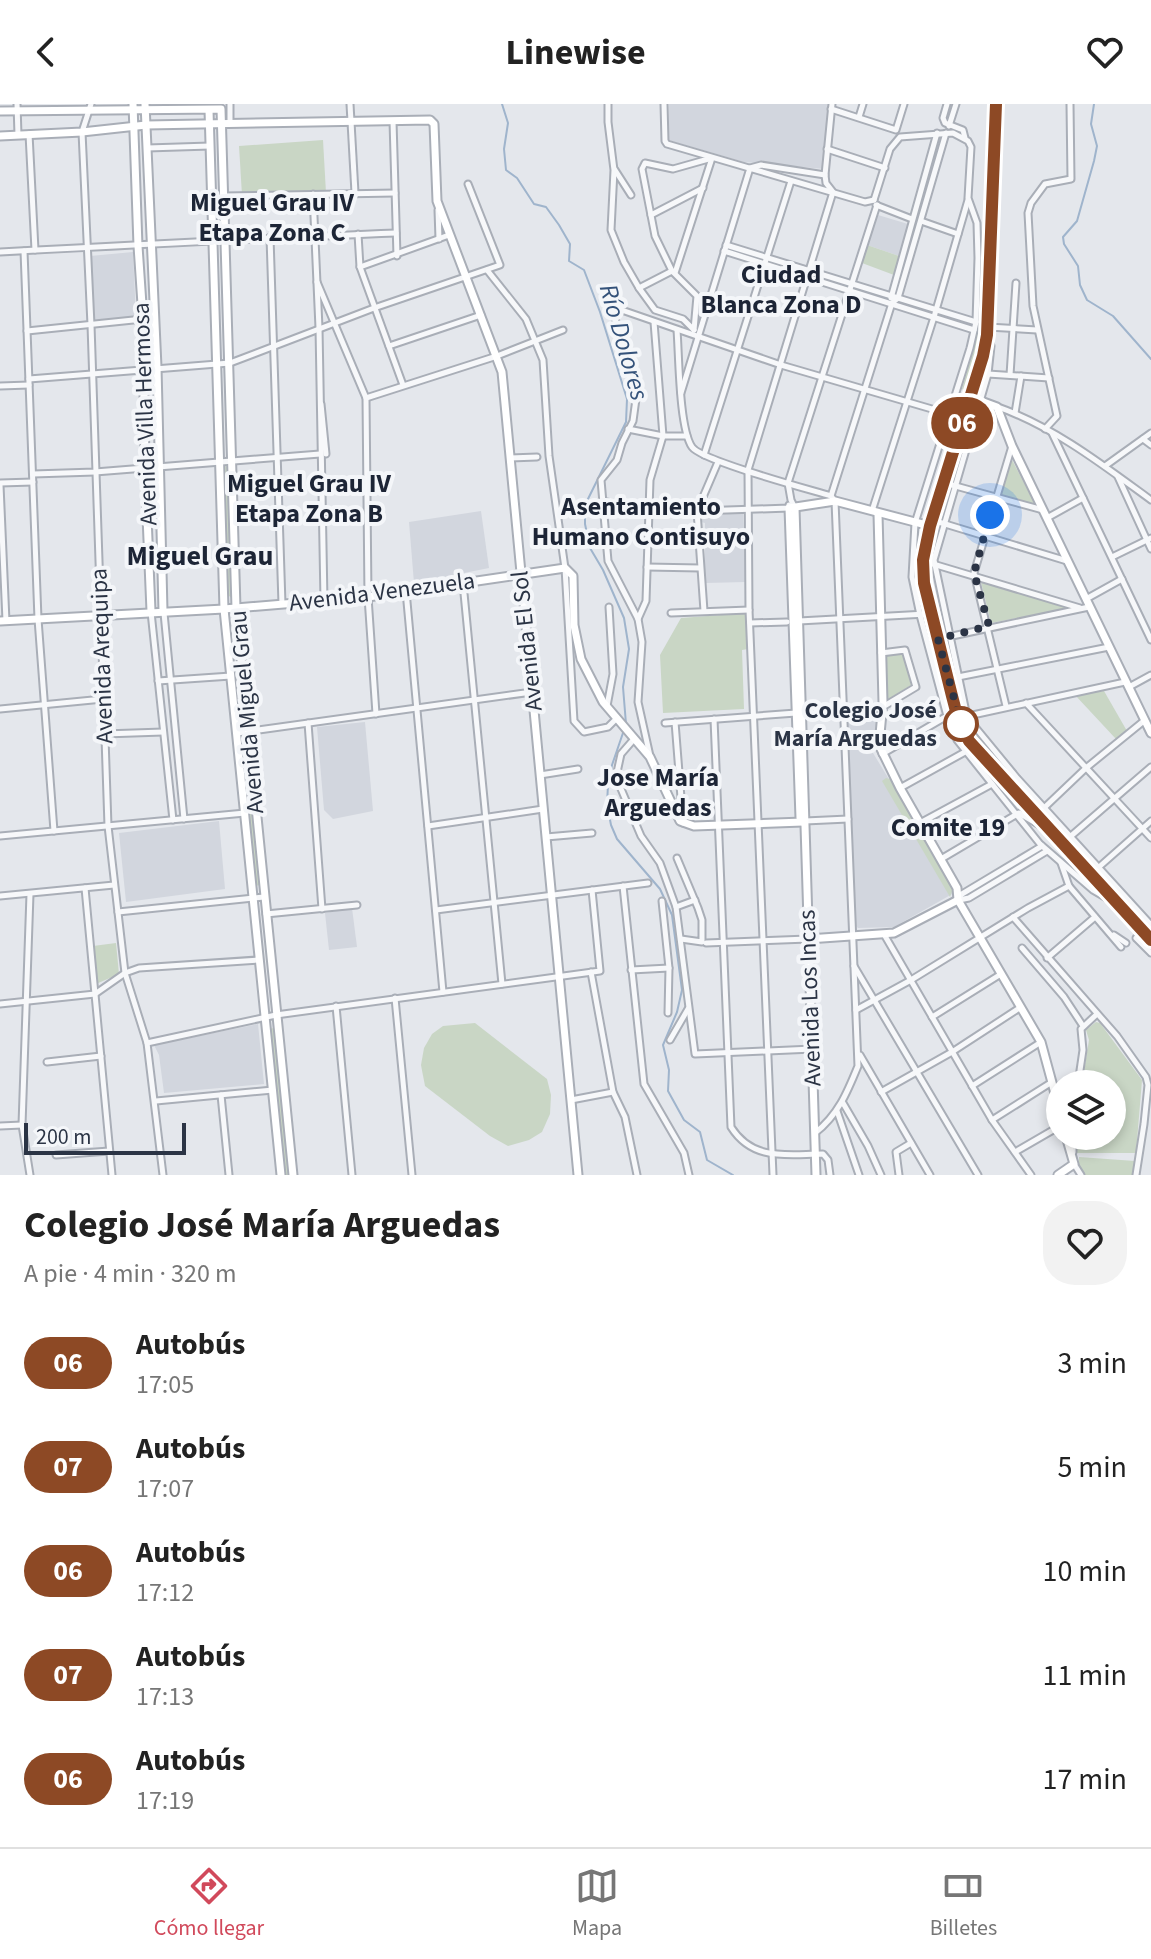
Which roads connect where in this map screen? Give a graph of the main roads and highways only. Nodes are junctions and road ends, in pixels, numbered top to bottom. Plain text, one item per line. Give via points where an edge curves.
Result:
1 (996, 104) edge
2 (1151, 940) edge

1 - 2 main road via 987,331 975,398 931,523 924,583 957,715 969,741

